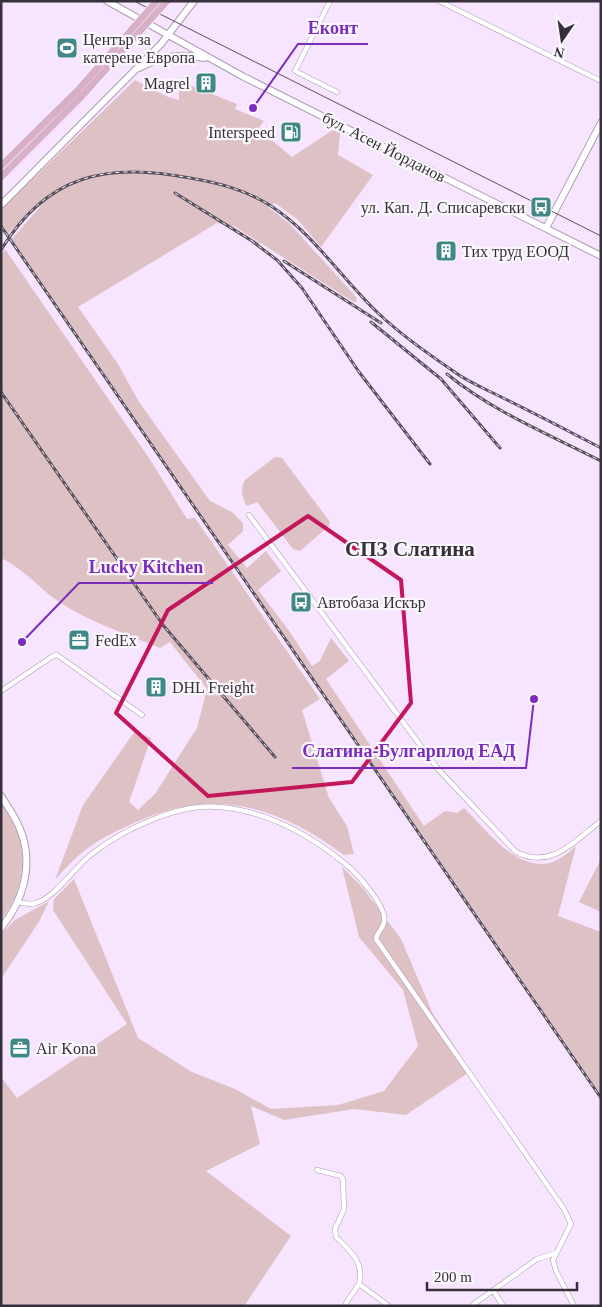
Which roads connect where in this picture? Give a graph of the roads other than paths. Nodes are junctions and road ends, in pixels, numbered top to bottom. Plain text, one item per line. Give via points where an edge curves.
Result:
1 (106, 1) edge
2 (157, 1) edge
3 (167, 1) edge
4 (194, 1) edge
5 (330, 1) edge
6 (439, 1) edge
7 (168, 36) junction
8 (212, 60) junction
9 (130, 74) junction
10 (601, 81) edge
11 (337, 92) dead end
12 (601, 123) edge
13 (1, 166) edge
14 (1, 177) edge
15 (1, 205) edge
16 (546, 228) junction
17 (601, 256) edge
18 (249, 515) dead end
19 (1, 691) edge
20 (142, 715) dead end
21 (1, 796) edge
22 (601, 821) edge
23 (18, 902) junction
24 (1, 928) edge
25 (317, 1170) dead end
26 (556, 1253) junction
27 (359, 1284) junction
28 (493, 1290) junction
29 (346, 1303) dead end
30 (388, 1306) edge
31 (471, 1306) edge
32 (503, 1306) edge
33 (574, 1306) edge

1 - 7 main road, бул. Асен Йорданов
2 - 13 main road, bridge via 82,85
3 - 14 main road, bridge via 82,96
4 - 7 main road
5 - 11 street via 295,71
6 - 10 street
7 - 8 main road, бул. Асен Йорданов
7 - 9 main road
8 - 9 main road via 171,56 148,63
8 - 16 main road, бул. Асен Йорданов
9 - 15 main road
12 - 16 main road
16 - 17 main road, бул. Асен Йорданов
18 - 22 street via 438,769 516,852 533,859 550,857
19 - 20 street via 57,656
21 - 23 main road via 20,829 26,847 27,865
23 - 24 main road
23 - 26 street via 30,904 46,898 92,854 117,836 151,819 187,810 218,807 248,813 298,830 318,842 355,874 384,912 385,922 376,939 564,1209 571,1224
25 - 27 street via 341,1176 343,1180 344,1209 334,1233 357,1258 361,1273
26 - 28 street via 537,1259
26 - 33 street via 553,1260 556,1272
27 - 29 street
27 - 30 street
28 - 31 street
28 - 32 street

